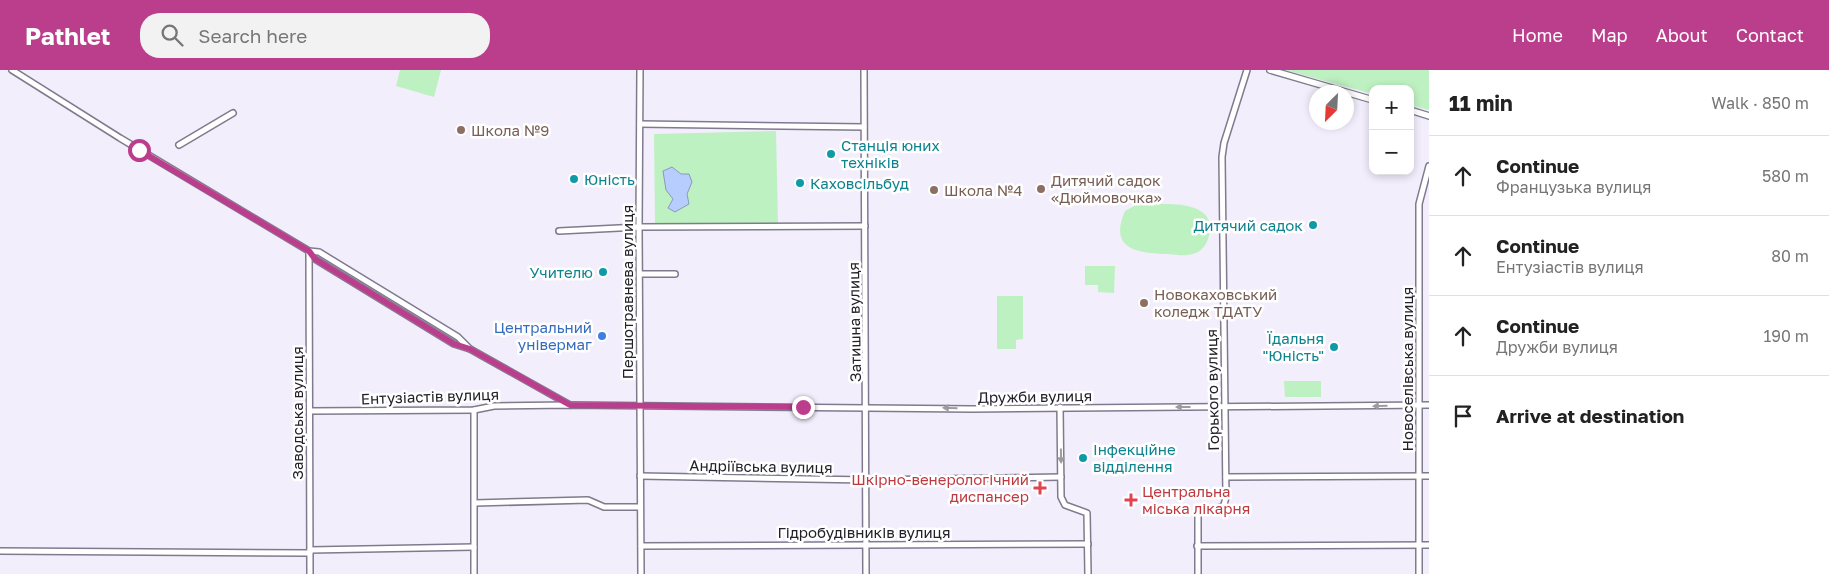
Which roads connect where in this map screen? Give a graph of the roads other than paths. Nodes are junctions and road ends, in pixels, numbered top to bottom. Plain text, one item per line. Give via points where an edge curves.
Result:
1 (12, 70) edge
2 (640, 70) edge
3 (864, 70) edge
4 (1247, 70) edge
5 (1270, 70) edge
6 (1369, 99) edge
7 (1414, 111) edge
8 (233, 114) dead end
9 (1429, 116) edge
10 (640, 124) junction
11 (864, 127) junction
12 (178, 145) dead end
13 (1429, 166) edge
14 (865, 226) junction
15 (639, 227) junction
16 (559, 231) dead end
17 (309, 251) junction
18 (640, 274) junction
19 (675, 274) dead end
20 (470, 349) junction
21 (570, 405) junction
22 (1420, 405) junction
23 (1429, 405) edge
24 (640, 406) junction
25 (867, 407) junction
26 (1060, 407) junction
27 (1224, 407) junction
28 (474, 410) junction
29 (310, 411) junction
30 (640, 476) junction
31 (1419, 476) junction
32 (1429, 476) edge
33 (1061, 477) junction
34 (1226, 477) junction
35 (867, 480) junction
36 (475, 503) junction
37 (640, 507) junction
38 (867, 544) junction
39 (1088, 544) junction
40 (1419, 545) junction
41 (1429, 545) edge
42 (641, 546) junction
43 (1197, 546) junction
44 (474, 547) junction
45 (0, 551) edge
46 (310, 551) junction
47 (310, 574) edge
48 (474, 574) edge
49 (641, 574) edge
50 (866, 574) edge
51 (1088, 574) edge
52 (1198, 574) edge
53 (1419, 574) edge

1 - 17 street
2 - 10 street, Першотравнева вулиця
3 - 11 street, Затишна вулиця
4 - 27 street, Горького вулиця via 1222,157
5 - 6 street
7 - 9 street
8 - 12 street
10 - 11 street
10 - 15 street, Першотравнева вулиця
11 - 14 street, Затишна вулиця
13 - 22 street, Новоселівська вулиця via 1419,204
14 - 15 street
14 - 25 street, Затишна вулиця
15 - 16 street
15 - 18 street, Першотравнева вулиця
17 - 20 street via 315,259 454,344
17 - 20 street via 318,252 458,337
17 - 29 street, Заводська вулиця
18 - 19 street
18 - 24 street, Першотравнева вулиця
20 - 21 street
21 - 24 street, Ентузіастів вулиця
21 - 28 street, Ентузіастів вулиця via 494,406
22 - 23 street, Дружби вулиця
22 -> 27 street, Дружби вулиця
22 - 31 street, Новоселівська вулиця
24 - 25 street, Дружби вулиця
24 - 30 street, Першотравнева вулиця
26 -> 25 street, Дружби вулиця
25 - 35 street, Затишна вулиця
27 -> 26 street, Дружби вулиця
26 -> 33 street
27 - 34 street, Горького вулиця
28 - 29 street, Ентузіастів вулиця
28 - 36 street
29 - 46 street, Заводська вулиця
30 - 35 street, Андріївська вулиця
30 - 37 street, Першотравнева вулиця
31 - 32 street
31 - 34 street
31 - 40 street, Новоселівська вулиця
33 - 35 street, Андріївська вулиця
33 - 39 street via 1061,497 1065,506 1087,513
34 - 43 street, Горького вулиця via 1224,505 1198,514
35 - 38 street, Затишна вулиця
36 - 37 street via 588,500 604,507
36 - 44 street
37 - 42 street, Першотравнева вулиця
38 - 39 street, Гідробудівників вулиця
38 - 42 street, Гідробудівників вулиця
38 - 50 street, Затишна вулиця
39 - 51 street
40 - 41 street
40 - 43 street
40 - 53 street, Новоселівська вулиця
42 - 49 street, Першотравнева вулиця
43 - 52 street, Горького вулиця
44 - 46 street
44 - 48 street
45 - 46 street
46 - 47 street, Заводська вулиця

